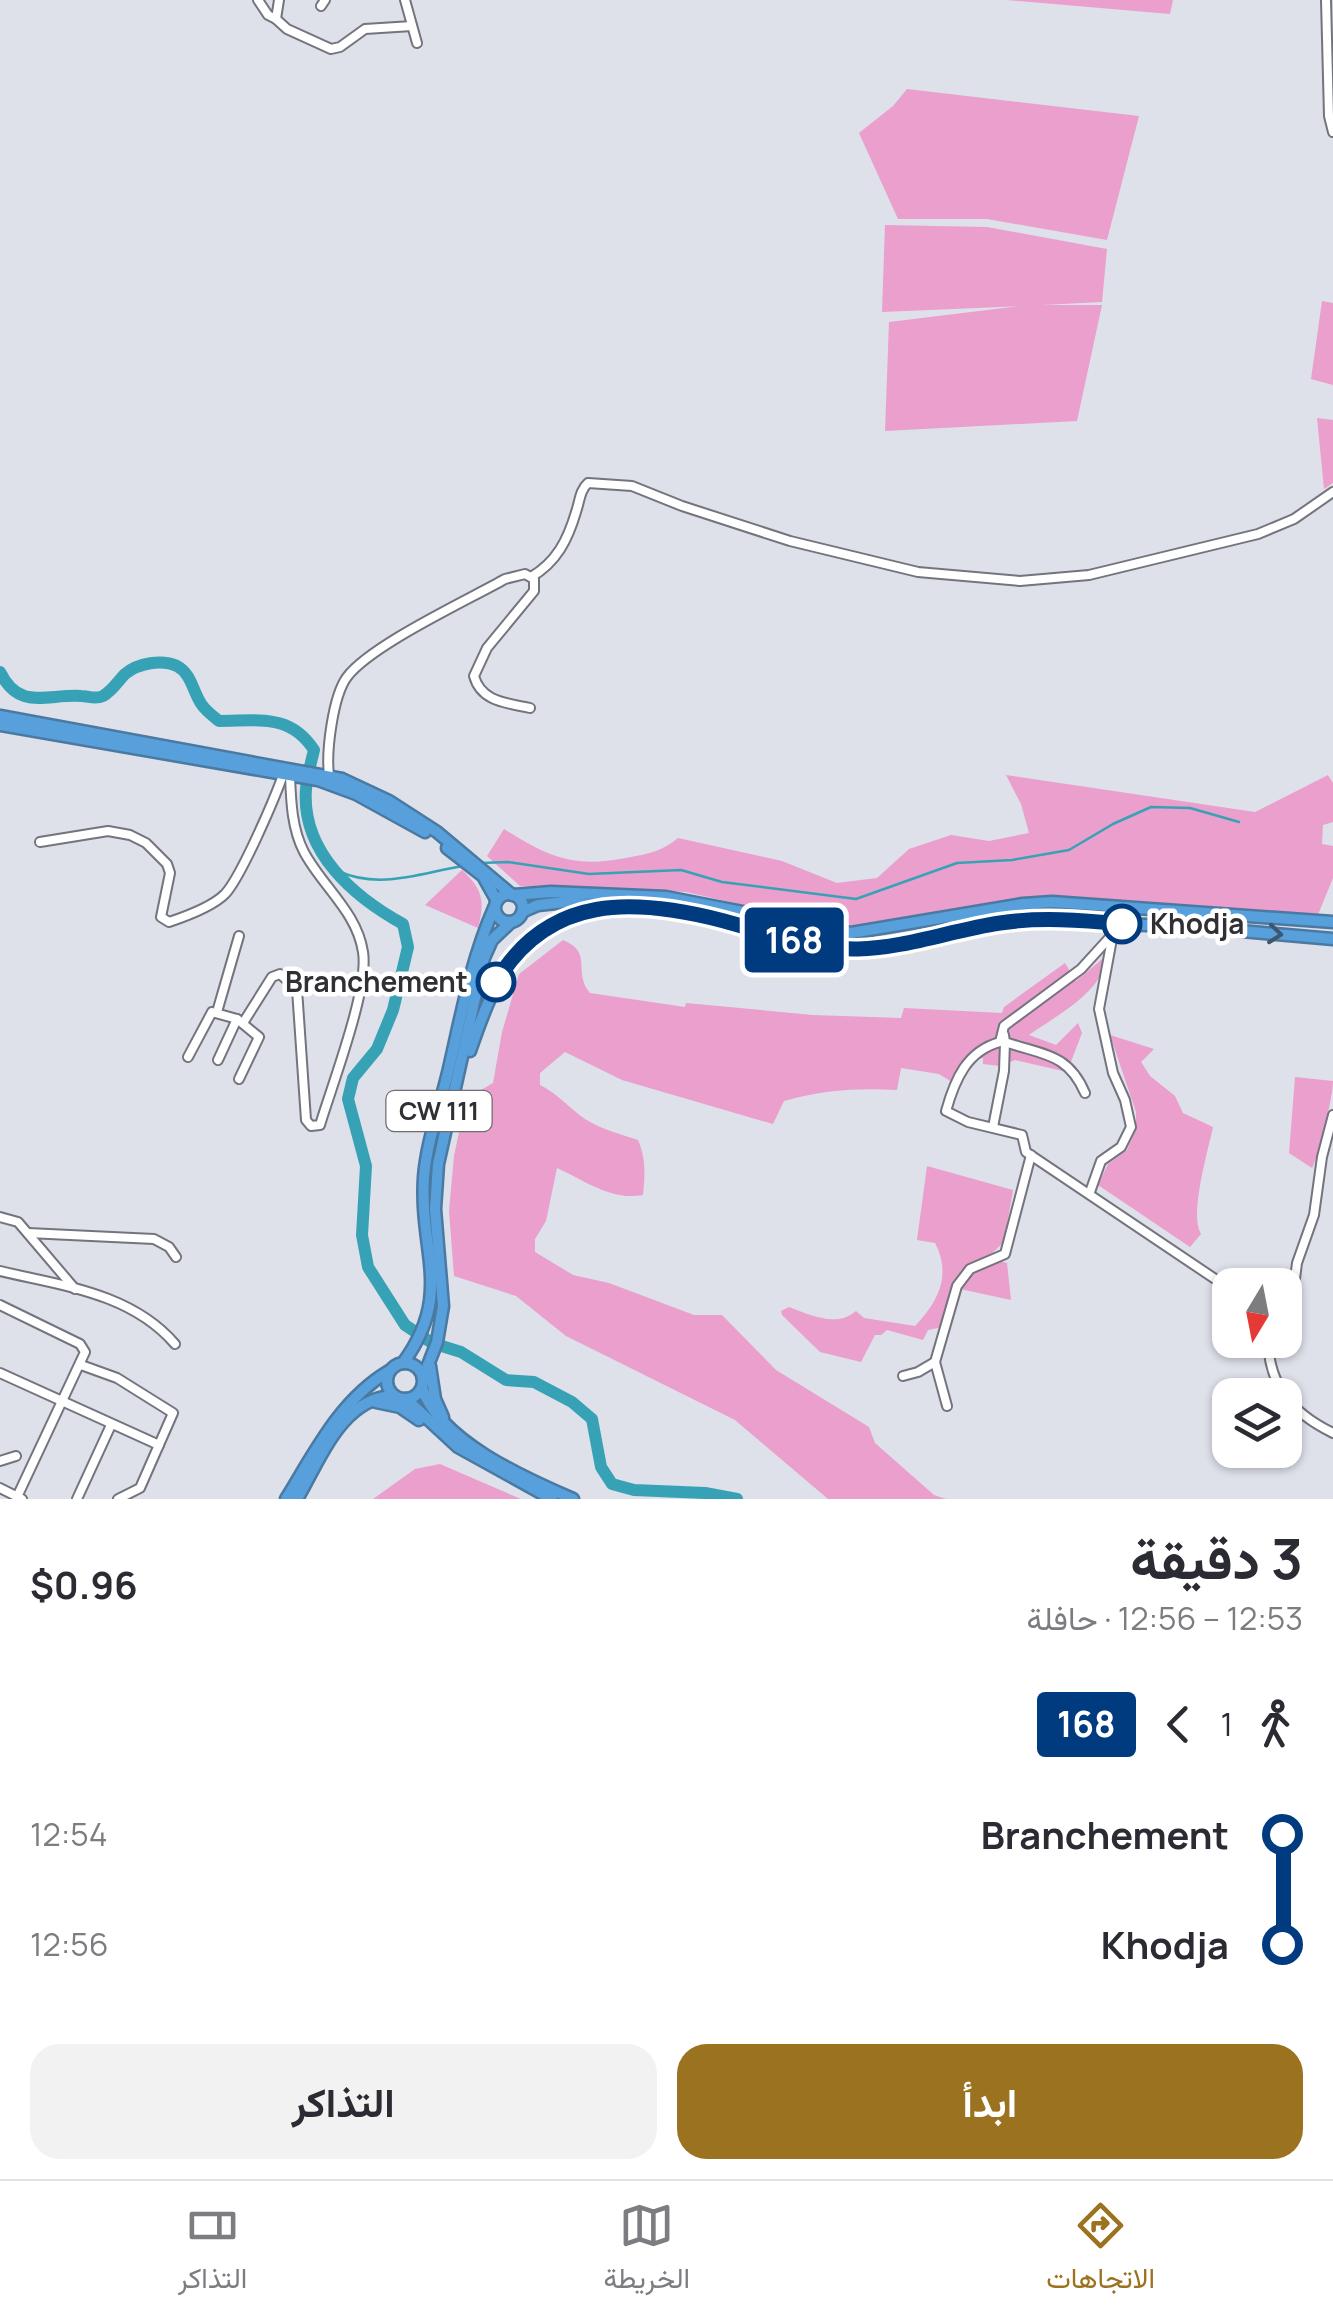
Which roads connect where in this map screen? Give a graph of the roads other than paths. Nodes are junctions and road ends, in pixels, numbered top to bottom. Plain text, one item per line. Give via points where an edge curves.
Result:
1 (258, 0) edge
2 (278, 0) edge
3 (406, 0) edge
4 (1326, 0) edge
5 (276, 19) junction
6 (412, 26) junction
7 (1330, 29) edge
8 (417, 43) dead end
9 (1331, 116) edge
10 (1333, 132) edge
11 (1333, 492) edge
12 (531, 577) junction
13 (530, 708) dead end
14 (0, 716) edge
15 (0, 726) edge
16 (291, 774) junction
17 (322, 776) junction
18 (40, 842) dead end
19 (481, 870) junction
20 (513, 895) junction
21 (496, 904) junction
22 (625, 906) junction
23 (522, 912) junction
24 (511, 922) junction
25 (1333, 922) edge
26 (1122, 924) junction
27 (1113, 934) junction
28 (239, 936) dead end
29 (1333, 939) edge
30 (217, 1012) junction
31 (240, 1021) junction
32 (1004, 1026) junction
33 (1005, 1042) junction
34 (188, 1057) dead end
35 (218, 1060) dead end
36 (239, 1079) dead end
37 (458, 1080) junction
38 (1085, 1093) dead end
39 (1333, 1115) edge
40 (993, 1127) junction
41 (1031, 1154) junction
42 (1090, 1192) junction
43 (0, 1217) edge
44 (28, 1232) junction
45 (176, 1257) dead end
46 (1296, 1268) edge
47 (0, 1271) edge
48 (1212, 1277) edge
49 (75, 1290) junction
50 (0, 1305) edge
51 (176, 1344) dead end
52 (431, 1357) junction
53 (1268, 1358) edge
54 (403, 1362) junction
55 (934, 1362) junction
56 (81, 1365) junction
57 (389, 1371) junction
58 (0, 1373) edge
59 (903, 1376) dead end
60 (422, 1383) junction
61 (400, 1397) junction
62 (62, 1402) junction
63 (365, 1402) junction
64 (947, 1406) dead end
65 (111, 1425) junction
66 (447, 1432) junction
67 (1333, 1433) edge
68 (160, 1446) junction
69 (16, 1456) dead end
70 (0, 1461) edge
71 (0, 1488) edge
72 (20, 1498) edge
73 (78, 1499) edge
74 (118, 1499) edge
75 (286, 1499) edge
76 (297, 1499) edge
77 (552, 1499) edge
78 (573, 1499) edge

1 - 5 street
2 - 5 street
3 - 6 street
4 - 7 street
5 - 6 street via 331,49 365,29
6 - 8 street
7 - 9 street
9 - 10 street
11 - 12 street via 1258,534 1089,575 1033,581 918,572 790,540 632,486 588,483 560,551
12 - 13 street via 534,591 474,676 489,698
12 - 17 street via 506,579 372,654 348,676
14 - 16 highway
15 - 16 highway
16 - 17 highway
16 - 18 street via 228,890 169,922 161,916 170,873 146,843 108,831
16 - 31 street via 302,849 353,923 364,963 320,1125 306,1120 293,983 280,974 272,977
17 - 19 highway
19 - 20 highway
19 - 21 highway
20 - 21 highway
20 - 23 highway
20 - 25 highway via 666,897 851,933 1052,902
21 - 24 highway via 498,918
21 - 54 highway, CW 111 via 479,944 426,1164 433,1284 428,1318
22 - 23 highway via 564,902
22 - 26 highway via 695,914 829,948 862,949 1024,920
22 - 37 highway via 566,916 526,944 494,986
23 - 24 highway
24 - 37 highway, CW 111 via 486,952
26 - 27 street
26 -> 29 highway
27 - 32 street via 1082,969
27 - 42 street via 1099,1008 1130,1127 1121,1146 1101,1162
28 - 30 street
30 - 31 street
30 - 34 street via 208,1015
31 - 35 street
31 - 36 street via 259,1037
32 - 33 street
32 - 40 street via 1000,1042 964,1063 946,1110
33 - 38 street via 1062,1060
33 - 40 street
37 - 52 highway via 436,1177 443,1295
39 - 46 street via 1314,1216
40 - 41 street via 1022,1135
41 - 42 street
41 - 55 street via 1005,1254 962,1277
42 - 48 street
43 - 44 street
44 - 45 street via 154,1238
44 - 49 street
47 - 49 street
49 - 51 street via 121,1302
50 - 56 street via 80,1344
52 - 60 highway
52 - 66 highway
53 - 67 street via 1300,1415
54 - 57 highway
54 - 60 highway via 416,1366
55 - 59 street
55 - 64 street
56 - 62 street
56 - 68 street via 171,1409
57 - 61 highway via 386,1382
57 - 75 highway via 341,1412
58 - 62 street
60 - 61 highway via 416,1396
60 - 66 highway
61 - 63 highway
61 - 66 highway
62 - 65 street
62 - 72 street
63 - 66 highway via 404,1409
63 - 76 highway via 348,1417
65 - 68 street
65 - 73 street
66 - 77 highway via 493,1470
66 - 78 highway
68 - 74 street via 140,1488
69 - 70 street
71 - 72 street

